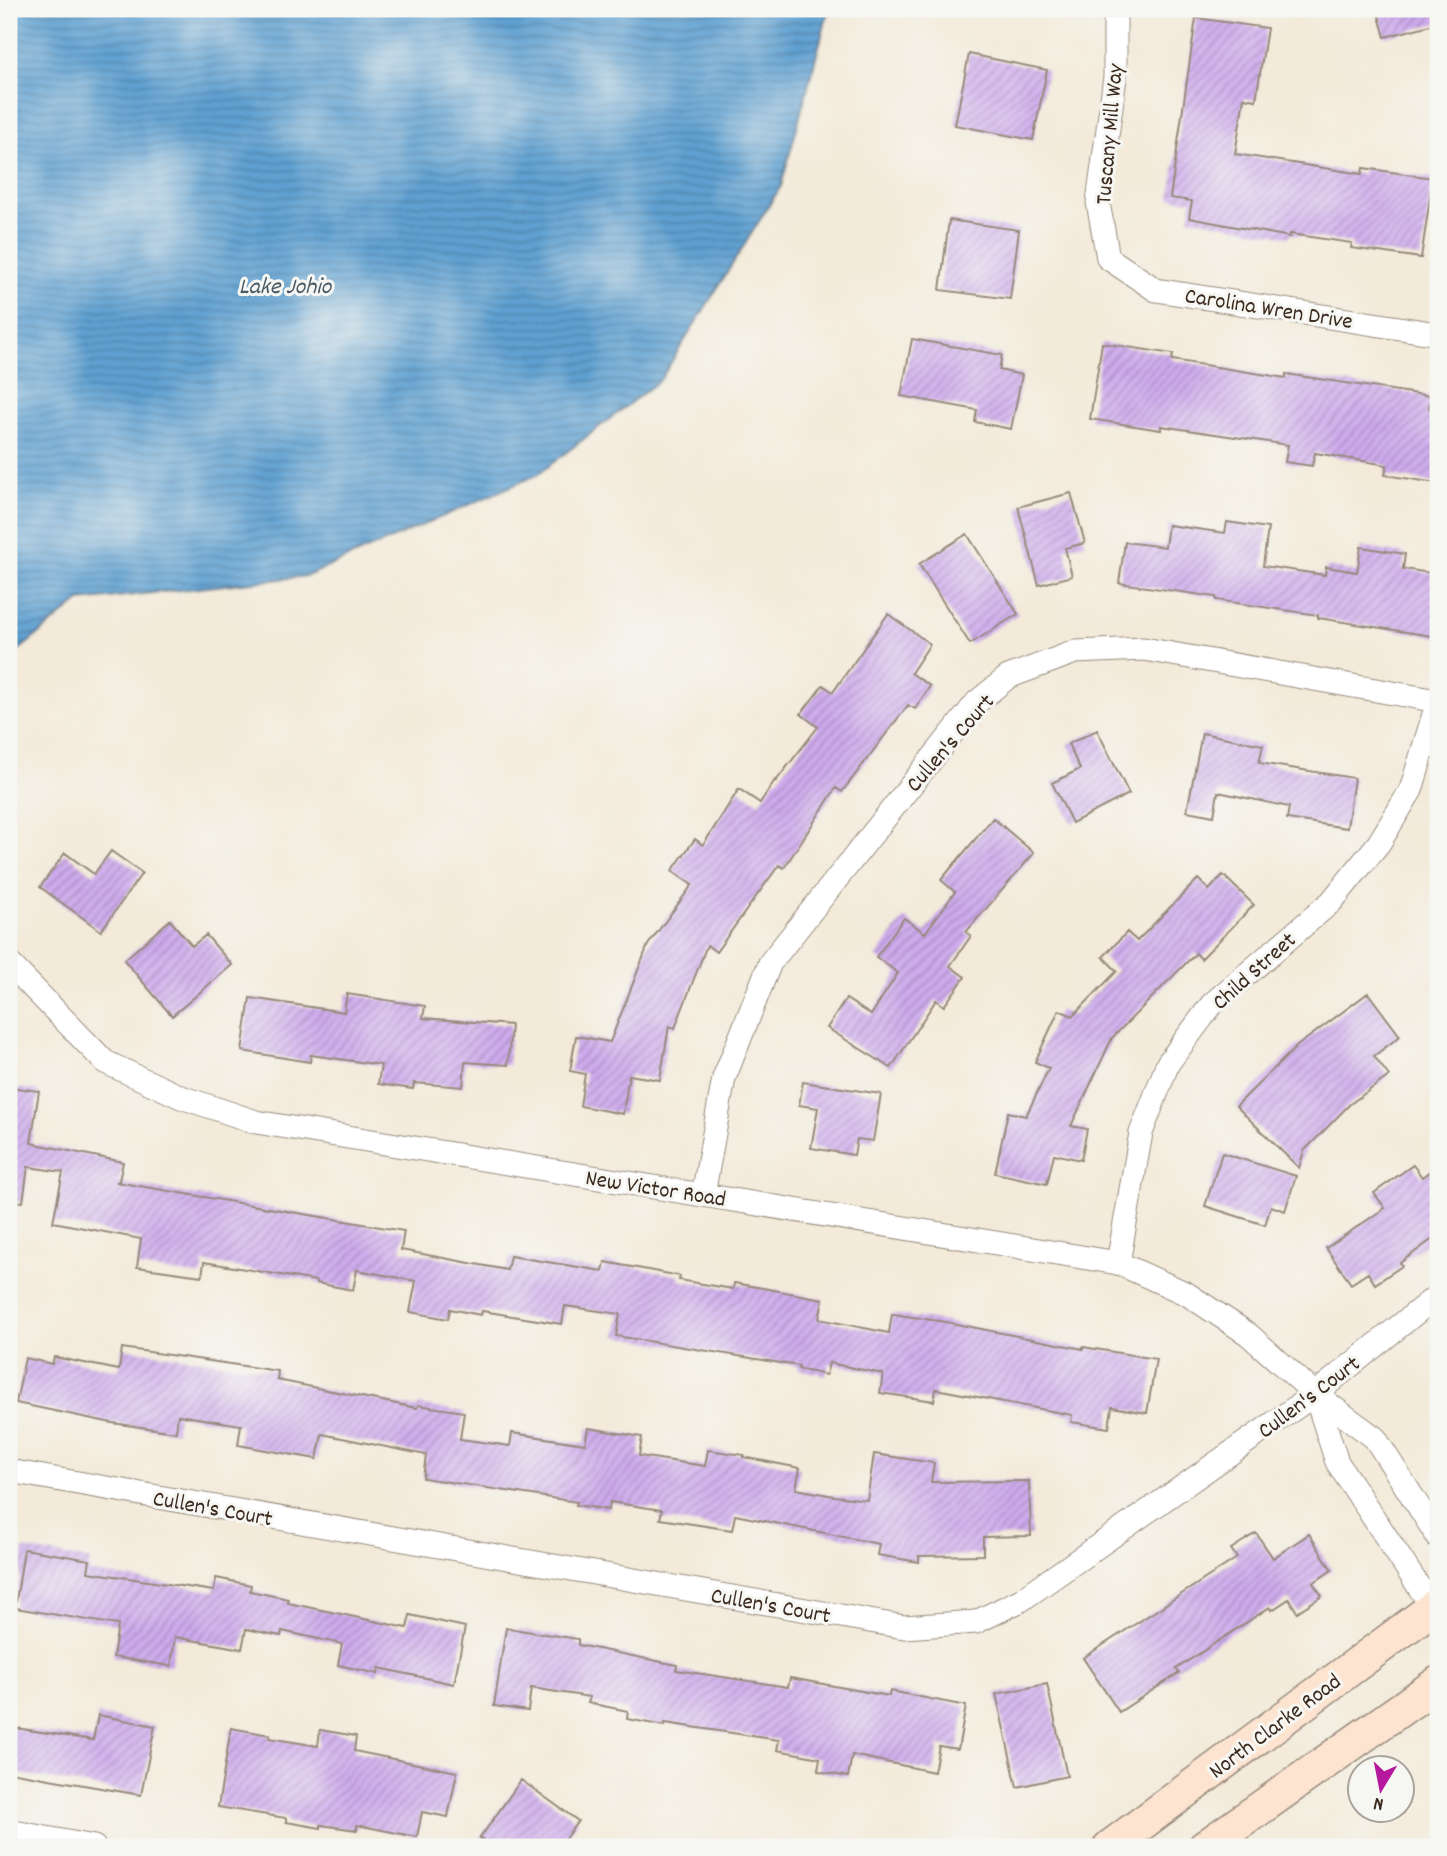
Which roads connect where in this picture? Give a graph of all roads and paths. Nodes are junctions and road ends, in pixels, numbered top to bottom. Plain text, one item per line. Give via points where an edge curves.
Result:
1 (1115, 9) edge
2 (1108, 258) joint
3 (1438, 334) edge
4 (1438, 701) edge
5 (9, 963) edge
6 (703, 1195) junction
7 (1118, 1263) junction
8 (1438, 1295) edge
9 (1315, 1394) junction
10 (9, 1471) edge
11 (1438, 1537) edge
12 (1436, 1610) edge
13 (1438, 1683) edge
14 (9, 1831) edge
15 (94, 1847) edge
16 (1110, 1847) edge
17 (1205, 1847) edge

1 - 2 street, Tuscany Mill Way via 1115,77 1098,202
2 - 3 street, Carolina Wren Drive via 1156,290
4 - 6 street, Cullen's Court via 1144,649 1076,652 1008,677 977,702 770,963 723,1078
4 - 7 street, Child Street via 1411,790 1379,843 1331,902 1212,1004 1168,1063 1141,1133
5 - 6 street, New Victor Road via 105,1062 181,1097 256,1122
6 - 7 street, New Victor Road
7 - 9 street, New Victor Road via 1187,1294 1248,1334
8 - 9 street, Cullen's Court
9 - 10 street, Cullen's Court via 1021,1600 976,1622 904,1627
9 - 11 street, New Victor Road via 1375,1438
9 - 12 street, New Victor Road via 1338,1462
12 - 16 street, North Clarke Road
13 - 17 street
14 - 15 street

